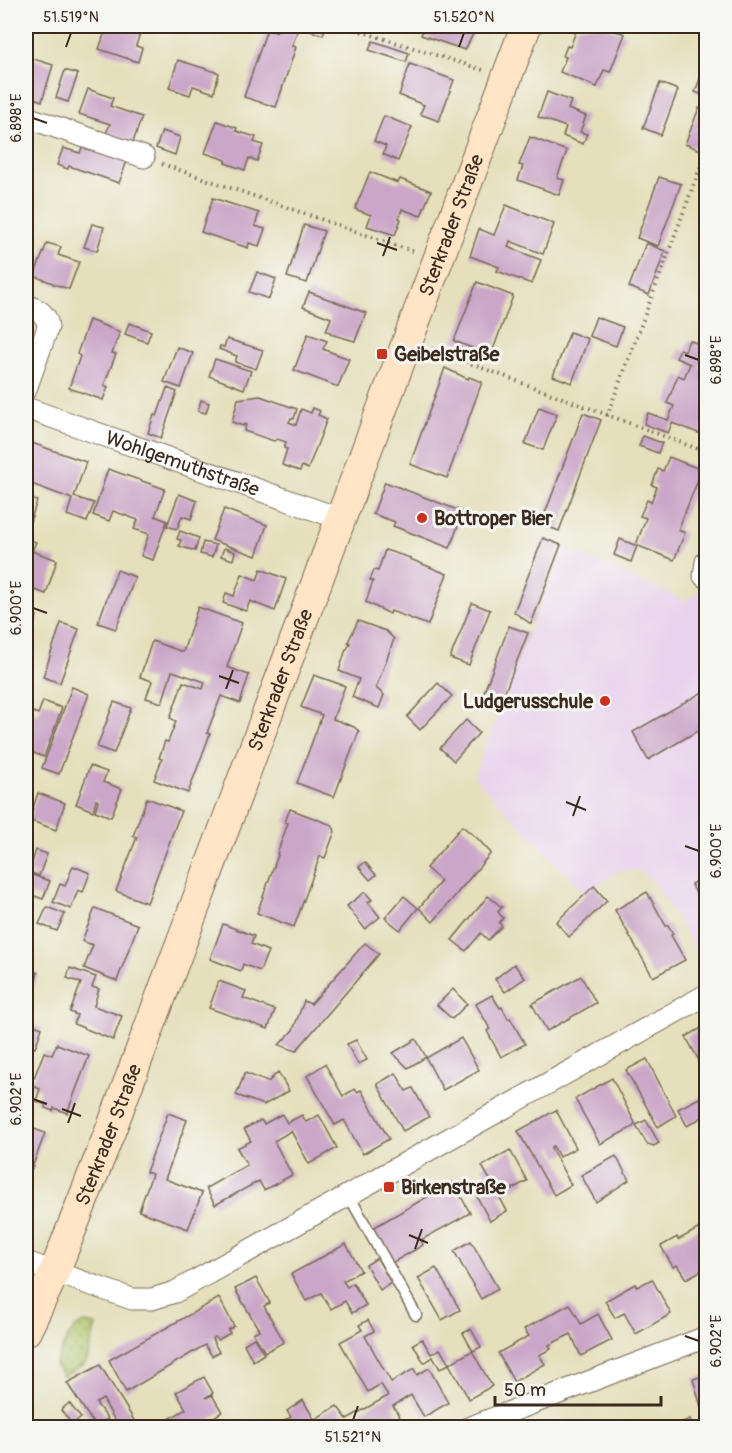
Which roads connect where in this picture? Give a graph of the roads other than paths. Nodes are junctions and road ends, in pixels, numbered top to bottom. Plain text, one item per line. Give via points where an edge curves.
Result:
1 (526, 26) edge
2 (26, 117) edge
3 (144, 157) road end
4 (26, 305) edge
5 (26, 389) edge
6 (26, 408) edge
7 (341, 519) junction
8 (706, 995) edge
9 (348, 1194) junction
10 (26, 1262) edge
11 (54, 1274) junction
12 (416, 1315) dead end
13 (26, 1330) edge
14 (706, 1337) edge
15 (468, 1428) edge

1 - 7 main road, Sterkrader Straße
2 - 3 street
4 - 5 street via 44,314 48,327
6 - 7 street, Wohlgemuthstraße
7 - 11 main road, Sterkrader Straße
8 - 9 street
9 - 11 street via 175,1292 152,1299 132,1299
9 - 12 lane
10 - 11 street
11 - 13 main road, Sterkrader Straße
14 - 15 street

